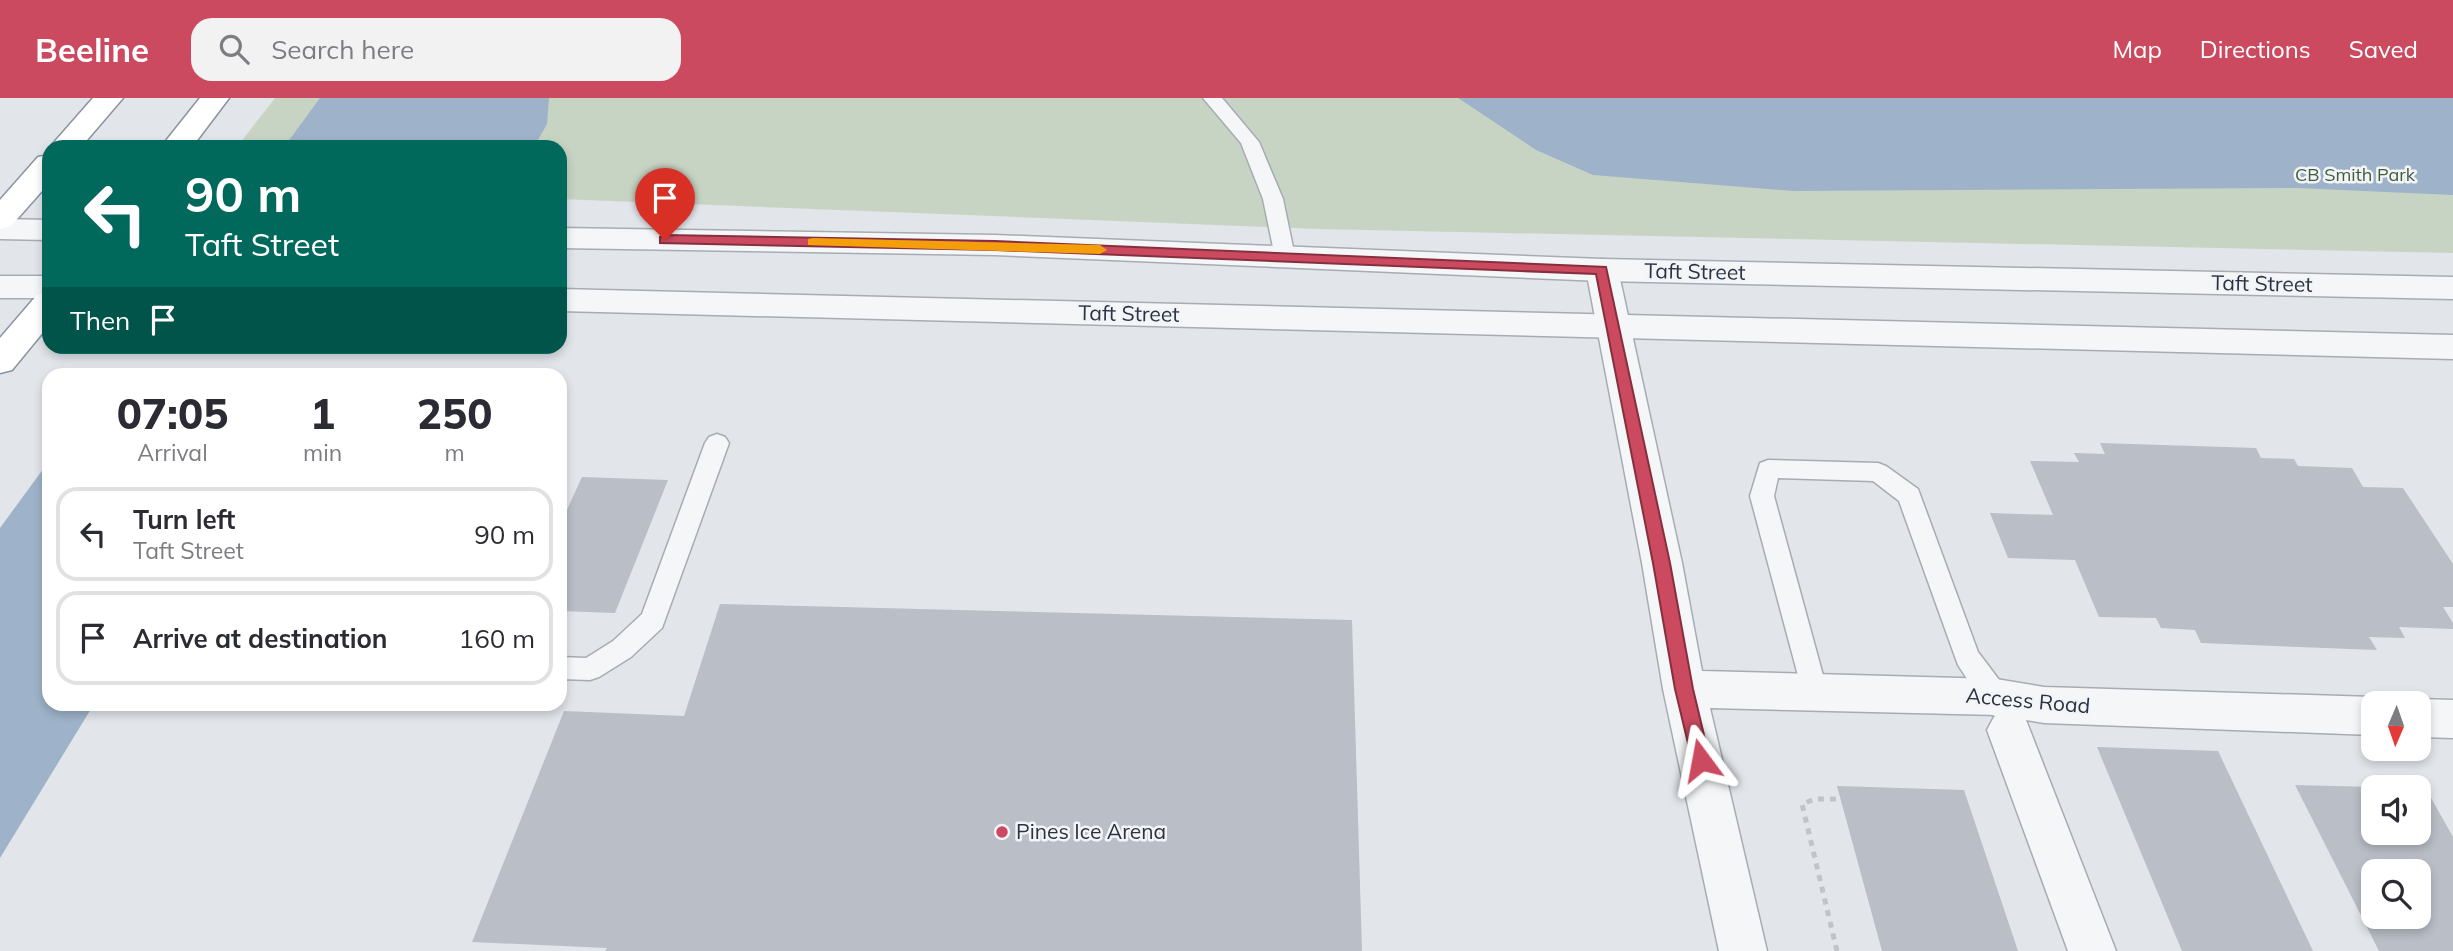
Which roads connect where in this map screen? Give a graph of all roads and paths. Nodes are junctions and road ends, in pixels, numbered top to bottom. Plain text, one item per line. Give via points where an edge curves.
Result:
1 (109, 98) edge
2 (215, 98) edge
3 (1212, 98) edge
4 (71, 140) edge
5 (182, 140) edge
6 (42, 172) edge
7 (0, 219) edge
8 (0, 229) edge
9 (42, 230) edge
10 (567, 238) edge
11 (1284, 257) junction
12 (1602, 270) junction
13 (0, 287) edge
14 (42, 287) edge
15 (2453, 288) edge
16 (567, 300) edge
17 (42, 311) edge
18 (1613, 327) junction
19 (2453, 347) edge
20 (0, 361) edge
21 (718, 443) dead end
22 (567, 668) edge
23 (1684, 689) junction
24 (1814, 690) junction
25 (2003, 713) junction
26 (2361, 716) edge
27 (1840, 799) dead end
28 (1743, 951) edge
29 (1837, 951) edge
30 (2092, 951) edge

1 - 4 highway
2 - 5 highway
3 - 11 lane via 1251,142 1273,199
6 - 7 highway
8 - 9 street
10 - 11 street, Taft Street
11 - 12 street, Taft Street
12 - 15 street, Taft Street
12 - 18 street
13 - 14 street
16 - 18 street, Taft Street
17 - 20 highway
18 - 19 street, Taft Street
18 - 23 street
21 - 22 lane via 653,620 622,649 590,669
23 - 24 street, Access Road
23 - 28 street
24 - 25 street, Access Road
24 - 25 lane via 1762,496 1768,469 1878,472 1909,496 1967,657
25 - 26 street, Access Road via 2044,705
25 - 30 street
27 - 29 path via 1802,804

